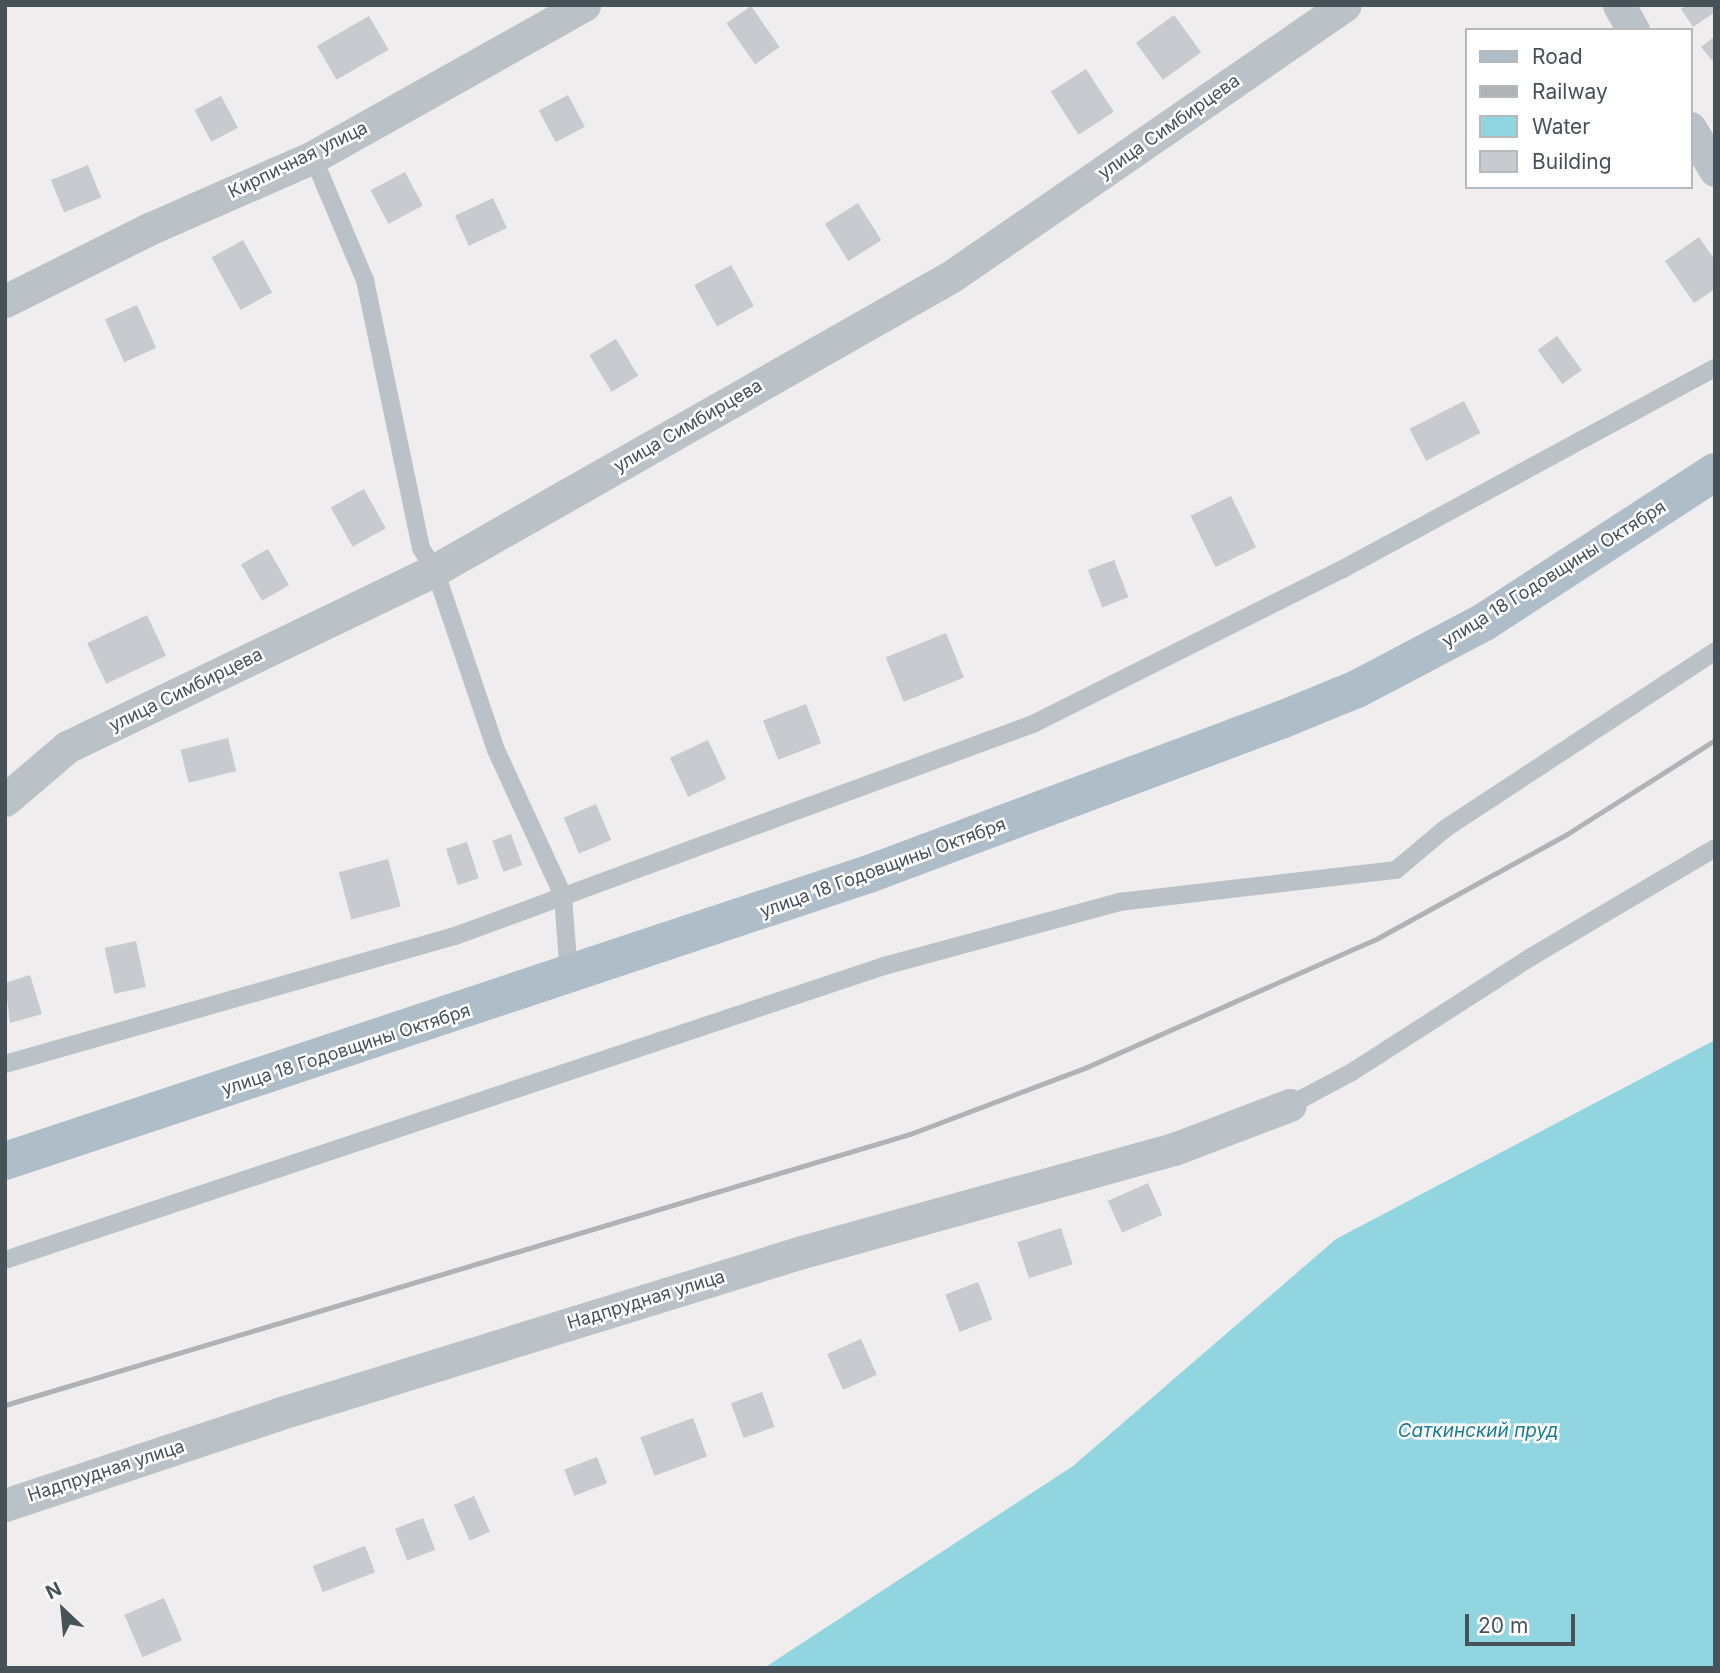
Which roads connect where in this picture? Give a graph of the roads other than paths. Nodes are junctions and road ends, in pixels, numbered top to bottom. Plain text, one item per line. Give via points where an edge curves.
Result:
1 (584, 5) edge
2 (1345, 5) edge
3 (1619, 5) edge
4 (1632, 28) edge
5 (1692, 131) edge
6 (313, 157) junction
7 (1715, 170) edge
8 (5, 301) edge
9 (1715, 368) edge
10 (1715, 472) edge
11 (435, 570) junction
12 (1715, 651) edge
13 (5, 800) edge
14 (1715, 848) edge
15 (563, 896) junction
16 (569, 976) junction
17 (5, 1064) edge
18 (1290, 1105) joint
19 (5, 1161) edge
20 (5, 1260) edge
21 (5, 1505) edge

1 - 6 street, Кирпичная улица
2 - 11 street, улица Симбирцева via 952,276
3 - 4 street
5 - 7 street
6 - 8 street, Кирпичная улица via 149,229
6 - 11 lane via 365,280 421,548
9 - 15 lane via 1340,570 1033,724
10 - 16 main road, улица 18 Годовщины Октября via 1484,622 1357,689 870,874
11 - 13 street, улица Симбирцева via 67,747
11 - 15 lane via 496,750
12 - 20 lane via 1446,828 1396,870 1119,902 884,965
14 - 18 lane via 1531,957 1352,1072
15 - 16 lane
15 - 17 lane via 455,936
16 - 19 main road, улица 18 Годовщины Октября
18 - 21 street, Надпрудная улица via 1174,1149 802,1252 278,1414

